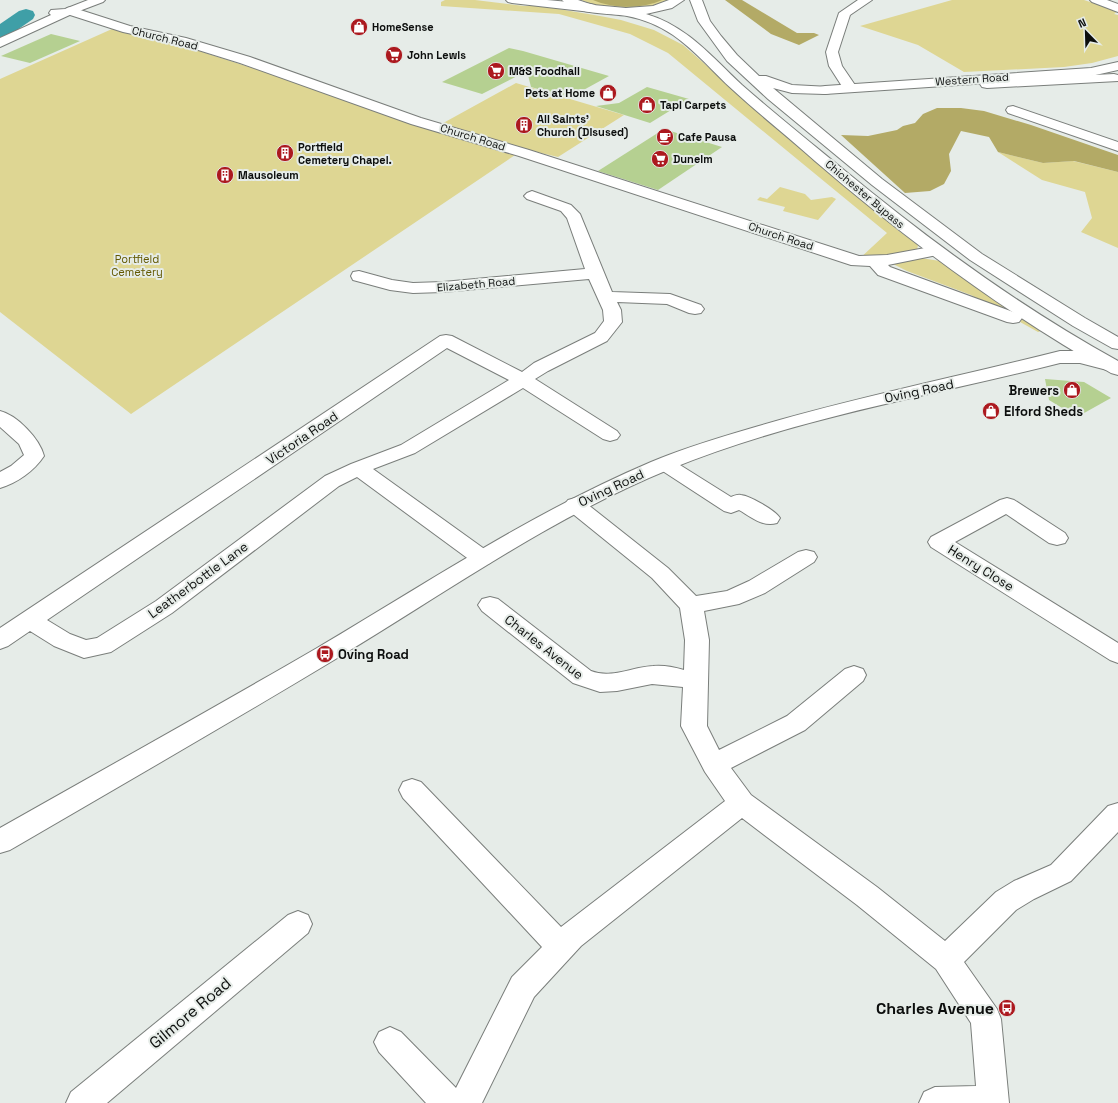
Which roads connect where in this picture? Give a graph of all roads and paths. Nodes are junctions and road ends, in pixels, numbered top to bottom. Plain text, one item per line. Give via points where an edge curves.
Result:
1 (90, 0) edge
2 (99, 0) edge
3 (512, 0) edge
4 (568, 0) edge
5 (678, 0) edge
6 (696, 0) edge
7 (866, 0) edge
8 (1096, 0) edge
9 (591, 8) junction
10 (1118, 8) edge
11 (70, 9) junction
12 (622, 11) junction
13 (27, 31) junction
14 (0, 43) edge
15 (750, 74) junction
16 (1114, 75) edge
17 (987, 84) dead end
18 (850, 88) junction
19 (825, 90) junction
20 (1013, 110) dead end
21 (810, 127) junction
22 (1118, 147) edge
23 (532, 196) dead end
24 (936, 251) junction
25 (875, 262) junction
26 (595, 273) junction
27 (359, 276) dead end
28 (607, 297) junction
29 (695, 309) dead end
30 (1013, 318) dead end
31 (1054, 332) junction
32 (1118, 344) edge
33 (1056, 358) junction
34 (1113, 366) edge
35 (523, 380) junction
36 (0, 417) edge
37 (610, 435) dead end
38 (665, 464) junction
39 (358, 468) junction
40 (0, 481) edge
41 (575, 505) junction
42 (769, 518) dead end
43 (1057, 538) dead end
44 (806, 557) dead end
45 (482, 558) junction
46 (490, 605) dead end
47 (691, 605) junction
48 (30, 620) junction
49 (0, 640) edge
50 (1118, 654) edge
51 (854, 675) dead end
52 (695, 681) junction
53 (714, 765) junction
54 (412, 790) dead end
55 (742, 803) junction
56 (1118, 814) edge
57 (0, 842) edge
58 (298, 924) dead end
59 (566, 942) junction
60 (946, 960) junction
61 (390, 1042) dead end
62 (82, 1103) edge
63 (448, 1103) edge
64 (466, 1103) edge
65 (934, 1103) edge
66 (993, 1103) edge

1 - 11 main road
2 - 11 main road
3 - 9 main road
4 - 9 main road
5 - 12 main road via 662,7
6 - 15 main road, Chichester Bypass via 704,21 716,39
7 - 18 main road via 845,13 832,52 834,62
8 - 10 main road
9 - 12 main road
11 - 13 main road
11 - 13 main road via 60,13 48,12
11 - 25 main road, Church Road via 127,29 182,41 245,60 416,121 857,260
12 - 24 main road, Chichester Bypass via 666,26 686,39 732,82 853,185
13 - 14 main road
15 - 19 main road via 779,88
15 - 21 main road, Chichester Bypass
16 - 17 main road
16 - 18 main road, Western Road via 1091,72
18 - 19 main road, Western Road
19 - 21 main road via 807,96 801,101 799,107
20 - 22 main road
21 - 32 main road, Chichester Bypass via 976,257
23 - 26 main road via 566,208 574,217
24 - 25 main road, Church Road
24 - 31 main road, Chichester Bypass
25 - 30 main road, Church Road via 884,270 898,276
26 - 27 main road, Elizabeth Road via 413,288 390,285
26 - 28 main road
28 - 29 main road via 670,299
28 - 35 main road via 613,322 601,337 541,367
31 - 33 main road via 1062,350
31 - 34 main road, Chichester Bypass
33 - 34 main road, Oving Road via 1072,356
33 - 38 main road, Oving Road via 796,420 700,450
35 - 37 main road, Victoria Road
35 - 39 main road, Leatherbottle Lane via 408,449
35 - 48 main road, Victoria Road via 446,340
36 - 40 main road via 29,443 34,456 18,471
38 - 41 main road, Oving Road
38 - 42 main road via 731,506 739,501
39 - 45 main road
39 - 48 main road, Leatherbottle Lane via 332,481 164,607 103,646 84,649 62,640
41 - 45 main road, Oving Road
41 - 47 main road via 660,573
43 - 50 main road, Henry Close via 1007,506 939,542
44 - 47 main road via 757,587 731,598
45 - 57 main road, Oving Road via 325,654
46 - 52 main road, Charles Avenue via 582,677 592,682 602,684 660,675
47 - 52 main road via 697,640
48 - 49 main road, Victoria Road
51 - 53 main road via 796,723
52 - 53 main road via 694,726
53 - 55 main road
54 - 59 main road
55 - 59 main road
55 - 60 main road
56 - 60 main road via 1061,873 1006,901
58 - 62 main road, Gilmore Road
59 - 64 main road via 523,987
60 - 66 main road via 986,1019
61 - 63 main road
65 - 66 main road

